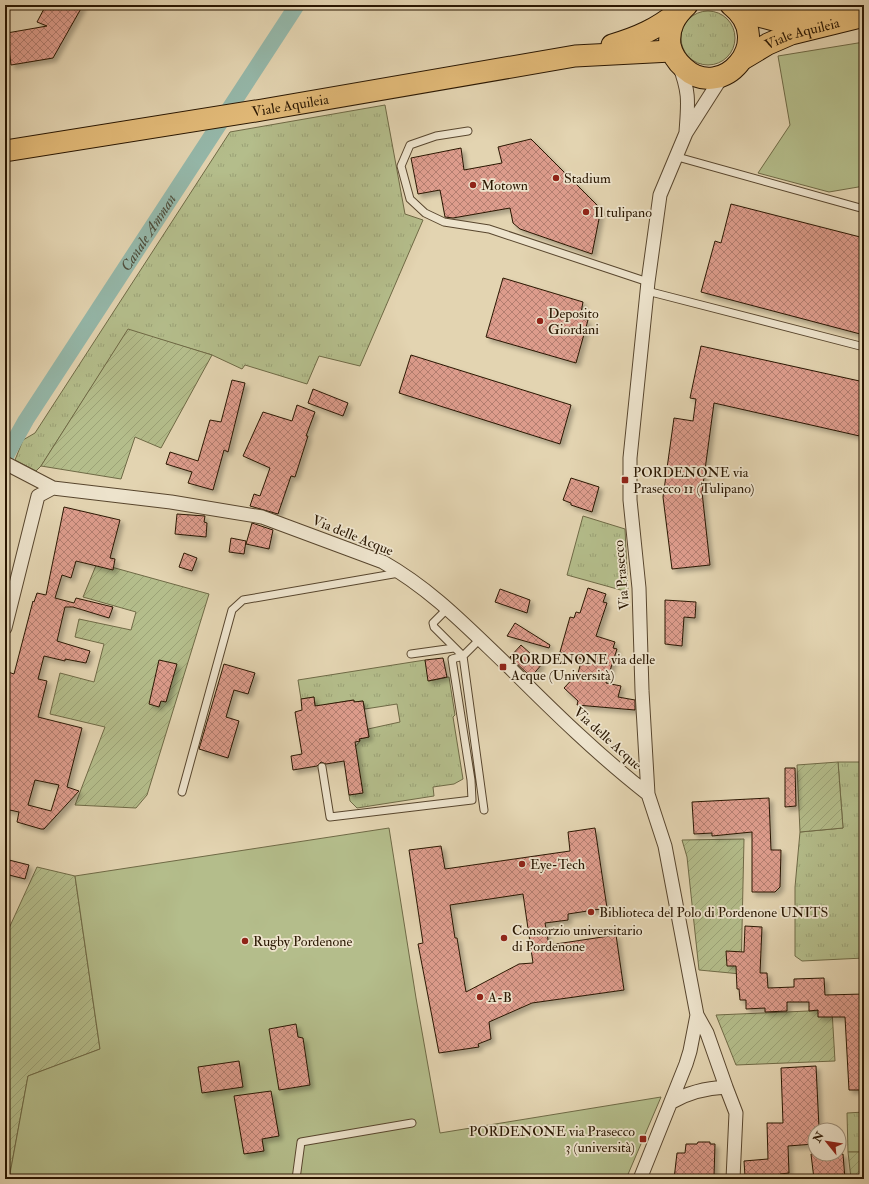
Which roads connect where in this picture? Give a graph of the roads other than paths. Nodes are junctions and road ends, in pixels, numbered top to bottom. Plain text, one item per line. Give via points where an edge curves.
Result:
1 (864, 6) edge
2 (736, 7) edge
3 (683, 9) edge
4 (864, 16) edge
5 (575, 56) junction
6 (674, 57) junction
7 (743, 59) junction
8 (723, 75) junction
9 (468, 131) dead end
10 (686, 133) junction
11 (5, 150) edge
12 (674, 156) junction
13 (864, 209) edge
14 (647, 286) junction
15 (864, 347) edge
16 (11, 466) edge
17 (52, 488) junction
18 (38, 496) junction
19 (400, 572) junction
20 (446, 606) junction
21 (5, 628) edge
22 (480, 639) junction
23 (454, 648) junction
24 (411, 654) dead end
25 (463, 656) junction
26 (322, 767) dead end
27 (182, 792) dead end
28 (648, 794) junction
29 (484, 810) dead end
30 (697, 1015) junction
31 (726, 1087) junction
32 (672, 1102) junction
33 (412, 1123) dead end
34 (296, 1179) edge
35 (640, 1179) edge
36 (733, 1179) edge

1 - 2 main road, Viale Aquileia via 774,20
2 - 7 main road, Viale Aquileia via 746,22 749,35
3 - 5 main road, Viale Aquileia via 659,27 641,36
3 - 6 main road, Viale Aquileia via 670,31
4 - 7 main road, Viale Aquileia via 791,34
5 - 6 main road, Viale Aquileia
5 - 11 main road, Viale Aquileia via 184,123
6 - 8 main road via 687,71 698,76 711,78
6 - 10 street, Via Prasecco via 685,81 689,98
7 - 8 main road, Viale Aquileia via 734,69
8 - 10 street, Via Prasecco
9 - 14 lane via 436,136 410,145 401,166 410,199 425,213 444,222 489,229
10 - 12 street, Via Prasecco
12 - 13 lane
12 - 14 street, Via Prasecco via 660,195
14 - 15 lane
14 - 28 street, Via Prasecco via 630,458 630,500 639,588
16 - 17 street
16 - 18 street
17 - 18 street
17 - 19 street, Via delle Acque via 171,502 262,517 365,554
18 - 21 street
19 - 20 street, Via delle Acque
19 - 27 lane via 243,600 232,610
20 - 22 street, Via delle Acque
20 - 23 lane via 433,623
22 - 25 lane
22 - 28 street, Via delle Acque via 585,741
23 - 24 lane
23 - 25 lane
25 - 26 lane via 452,659 472,800 330,817
25 - 29 lane
28 - 30 street, Via Prasecco via 665,846
30 - 31 street, Via Prasecco via 712,1045
30 - 32 street, Via Prasecco via 690,1051
31 - 32 street via 693,1092
31 - 36 street, Via Prasecco via 736,1113
32 - 35 street, Via Prasecco
33 - 34 lane via 302,1142

